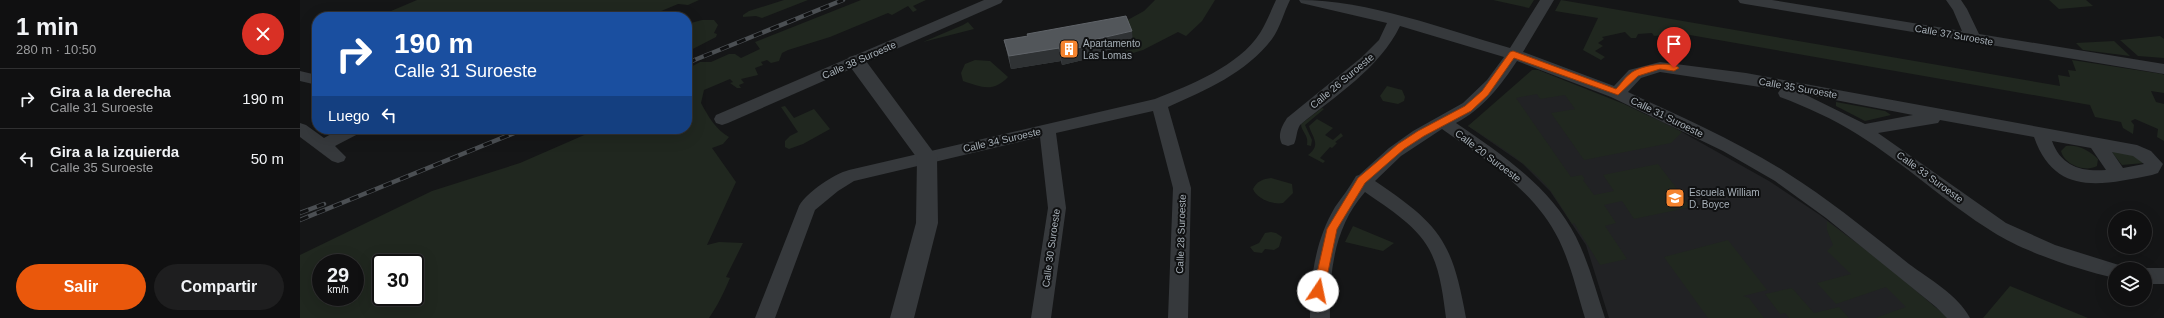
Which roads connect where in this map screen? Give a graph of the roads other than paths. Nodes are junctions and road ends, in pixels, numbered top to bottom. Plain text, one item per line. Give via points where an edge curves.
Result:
1 (996, 0) edge
2 (1283, 0) edge
3 (1306, 0) edge
4 (1547, 0) edge
5 (1745, 0) edge
6 (1954, 0) edge
7 (1396, 20) junction
8 (1973, 38) junction
9 (1513, 54) junction
10 (856, 61) junction
11 (2164, 69) edge
12 (300, 76) edge
13 (1746, 78) junction
14 (312, 79) edge
15 (1618, 93) junction
16 (1159, 104) junction
17 (722, 119) dead end
18 (1443, 122) junction
19 (1988, 123) junction
20 (300, 129) edge
21 (1046, 130) junction
22 (1863, 130) junction
23 (2041, 132) junction
24 (340, 134) edge
25 (1288, 140) dead end
26 (2096, 142) junction
27 (312, 144) edge
28 (338, 157) dead end
29 (926, 157) junction
30 (2119, 175) junction
31 (1362, 181) junction
32 (2108, 269) edge
33 (2152, 276) edge
34 (2164, 276) edge
35 (765, 318) edge
36 (902, 318) edge
37 (1040, 318) edge
38 (1178, 318) edge
39 (1320, 318) edge
40 (1456, 318) edge
41 (1595, 318) edge
42 (1960, 318) edge

1 - 10 street, Calle 38 Suroeste
2 - 16 street, Calle 34 Suroeste via 1266,36 1242,61 1202,86
3 - 7 street, Calle 31 Suroeste
4 - 9 street
5 - 8 street, Calle 37 Suroeste
6 - 8 street
7 - 9 street, Calle 31 Suroeste
7 - 25 street, Calle 26 Suroeste via 1385,42 1367,61 1293,122 1288,132
8 - 11 street, Calle 37 Suroeste
9 - 15 street, Calle 31 Suroeste
9 - 18 street via 1485,93 1468,108
10 - 17 street, Calle 38 Suroeste
10 - 29 street
12 - 14 street
13 - 15 street, Calle 35 Suroeste via 1660,66 1635,74
13 - 19 street, Calle 35 Suroeste
13 - 22 street, Calle 33 Suroeste via 1814,104
15 - 42 street, Calle 31 Suroeste via 1729,147 1781,177 1844,223 1943,301
16 - 21 street, Calle 34 Suroeste
16 - 38 street, Calle 28 Suroeste via 1182,188
18 - 31 street via 1401,146
18 - 41 street, Calle 20 Suroeste via 1514,173 1561,227 1577,261
19 - 22 street, Calle 35 Suroeste via 1919,119
19 - 23 street, Calle 35 Suroeste
20 - 27 street
21 - 29 street, Calle 34 Suroeste
21 - 37 street, Calle 30 Suroeste via 1057,208
22 - 32 street, Calle 33 Suroeste via 2000,228 2048,250
23 - 26 street, Calle 35 Suroeste
23 - 30 street, Calle 35 Suroeste via 2055,162 2073,173 2091,178
24 - 27 street
26 - 30 street
26 - 30 street, Calle 35 Suroeste via 2145,154 2154,164 2152,169
27 - 28 street
29 - 35 street, Calle 34 Suroeste via 849,176 808,206
29 - 36 street via 927,223
31 - 39 street via 1332,229 1318,291
31 - 40 street via 1418,220 1435,241 1446,266
33 - 34 street

